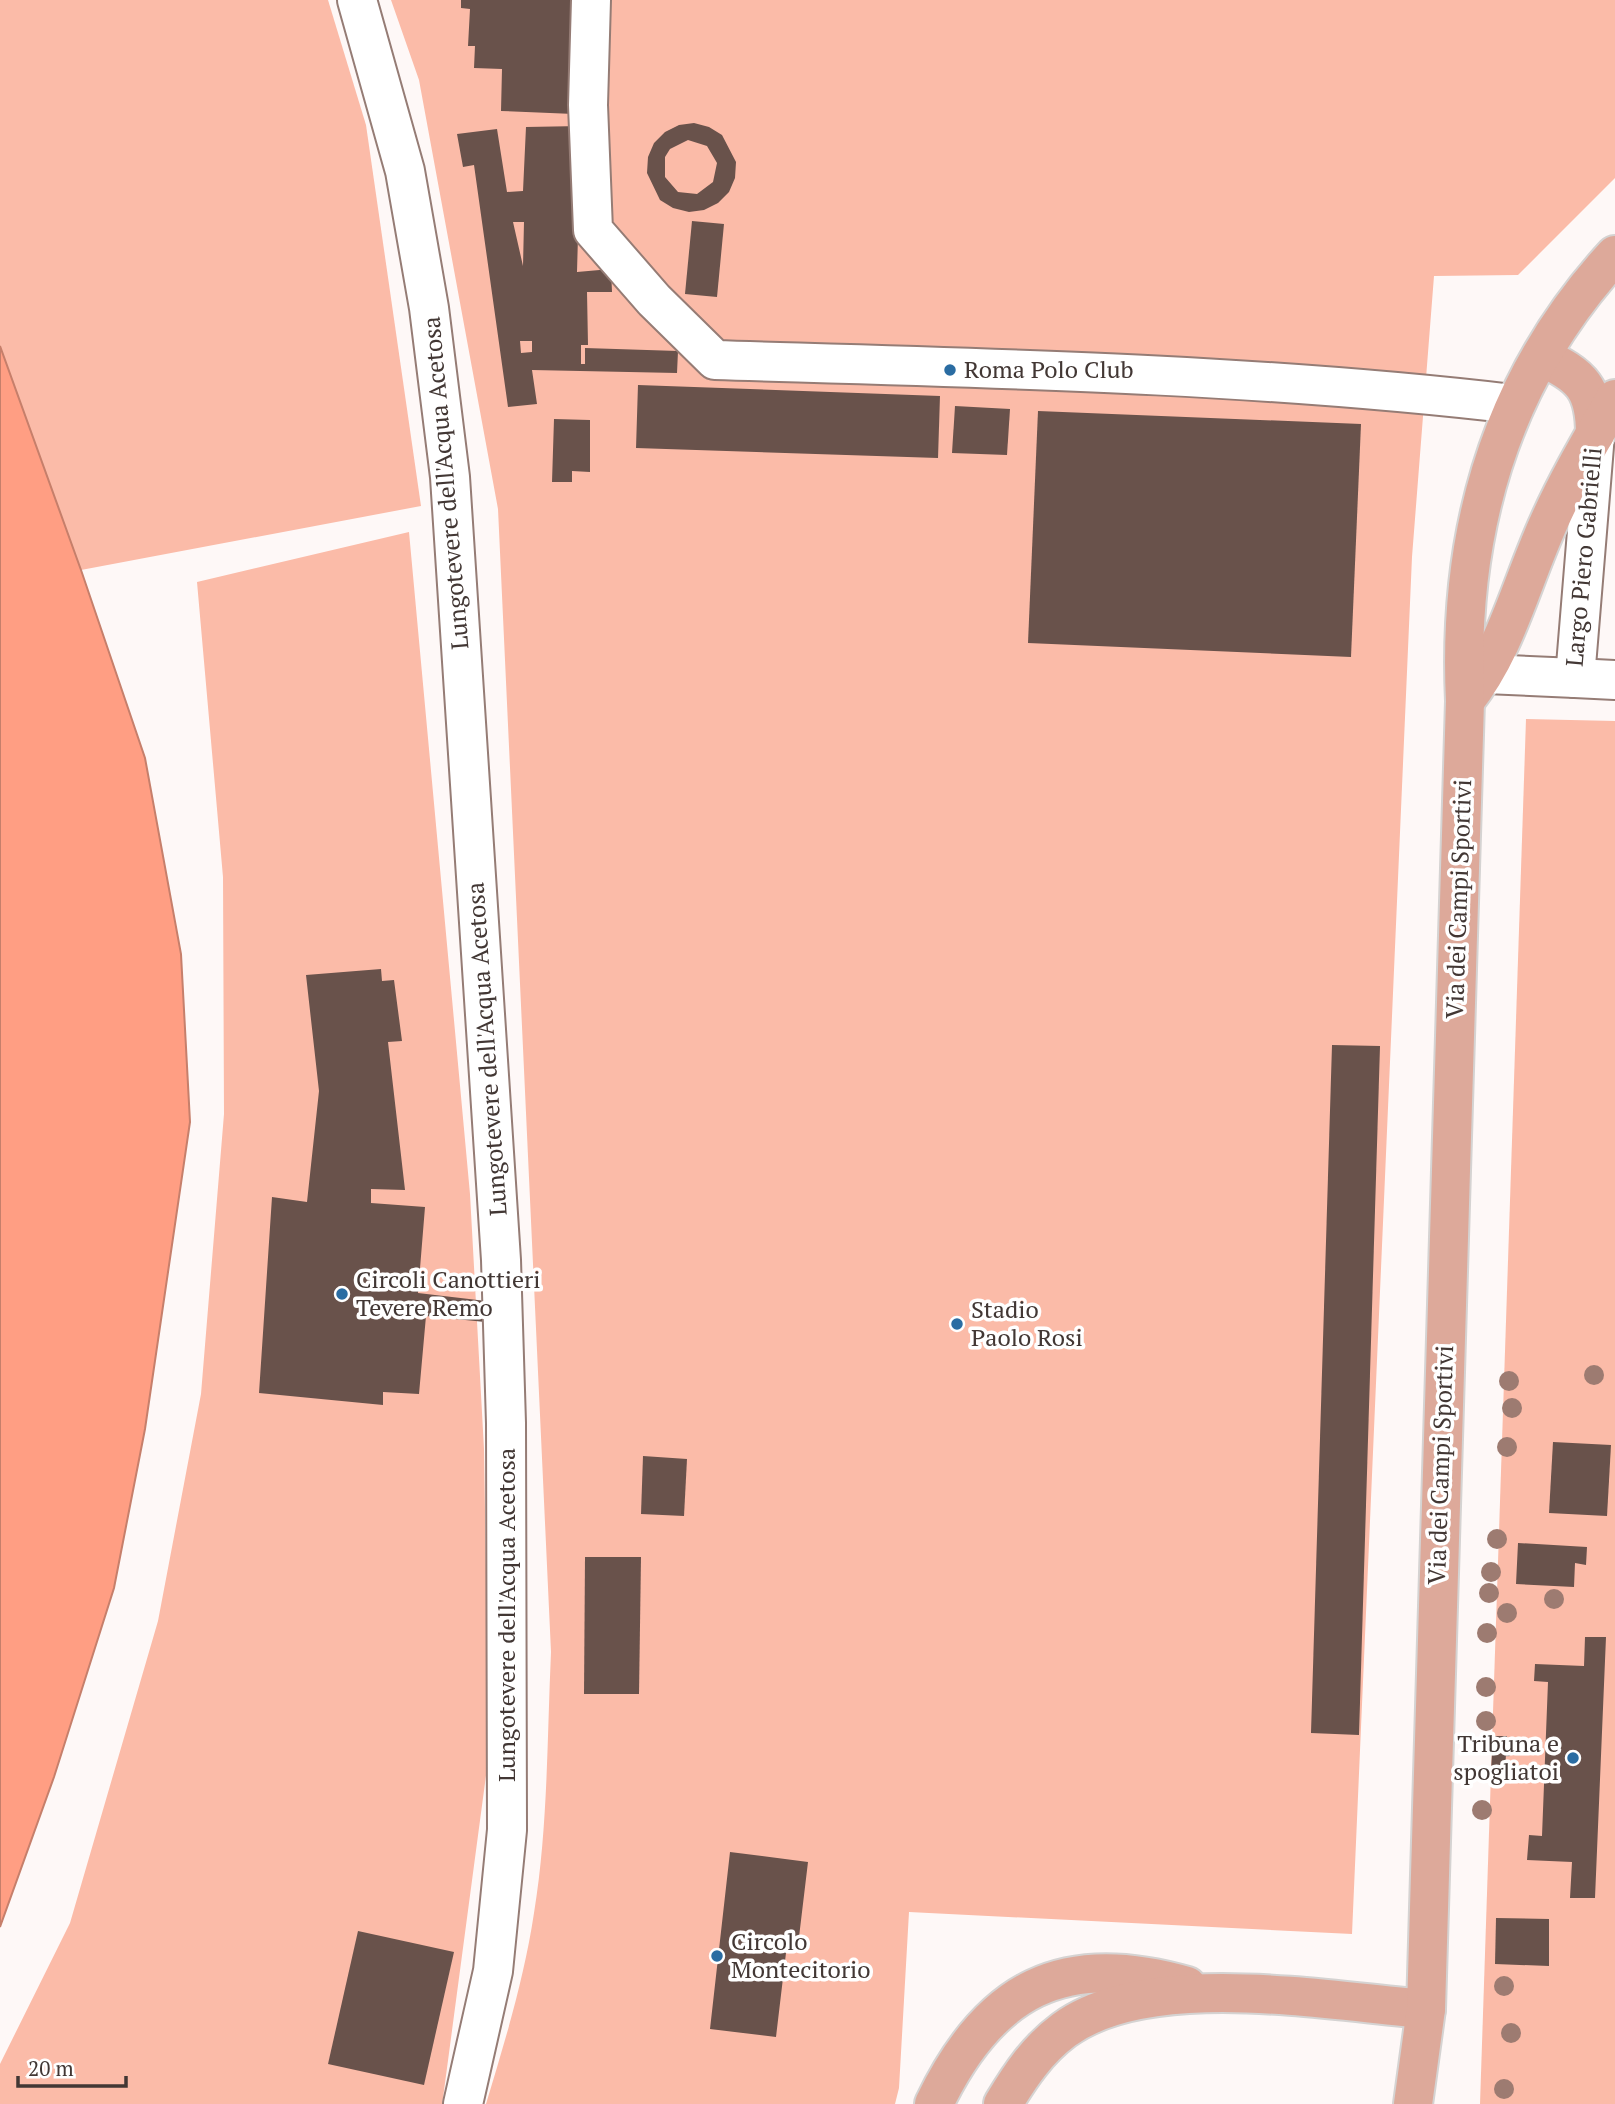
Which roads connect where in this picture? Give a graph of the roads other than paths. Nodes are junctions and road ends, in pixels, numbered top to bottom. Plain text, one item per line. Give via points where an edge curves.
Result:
1 (357, 0) edge
2 (591, 0) edge
3 (1615, 255) edge
4 (1541, 357) junction
5 (1615, 398) edge
6 (1513, 404) junction
7 (1595, 434) junction
8 (1575, 678) junction
9 (1615, 680) edge
10 (1476, 688) junction
11 (1205, 1992) junction
12 (1426, 2009) junction
13 (463, 2104) edge
14 (934, 2104) edge
15 (1003, 2104) edge
16 (1413, 2104) edge

1 - 13 lane, Lungotevere dell'Acqua Acetosa via 405,171 429,308 450,477 501,1260 507,1830 494,1971
2 - 6 lane via 588,105 593,230 715,360 1381,390
3 - 4 main road, Via dei Campi Sportivi via 1578,299
4 - 6 main road, Via dei Campi Sportivi
4 - 7 main road via 1570,370 1588,391 1596,414
5 - 7 main road, Via dei Campi Sportivi
6 - 10 main road, Via dei Campi Sportivi via 1489,474 1469,565 1463,634
7 - 8 lane, Largo Piero Gabrielli
7 - 10 main road, Via dei Campi Sportivi via 1549,521 1504,639
8 - 9 lane
8 - 10 lane, Largo Piero Gabrielli
10 - 12 main road, Via dei Campi Sportivi
11 - 12 main road
11 - 14 main road via 1132,1973 1078,1974 1043,1984 1011,2002 977,2035
11 - 15 main road via 1143,2000 1085,2017 1030,2062
12 - 16 main road, Via dei Campi Sportivi

